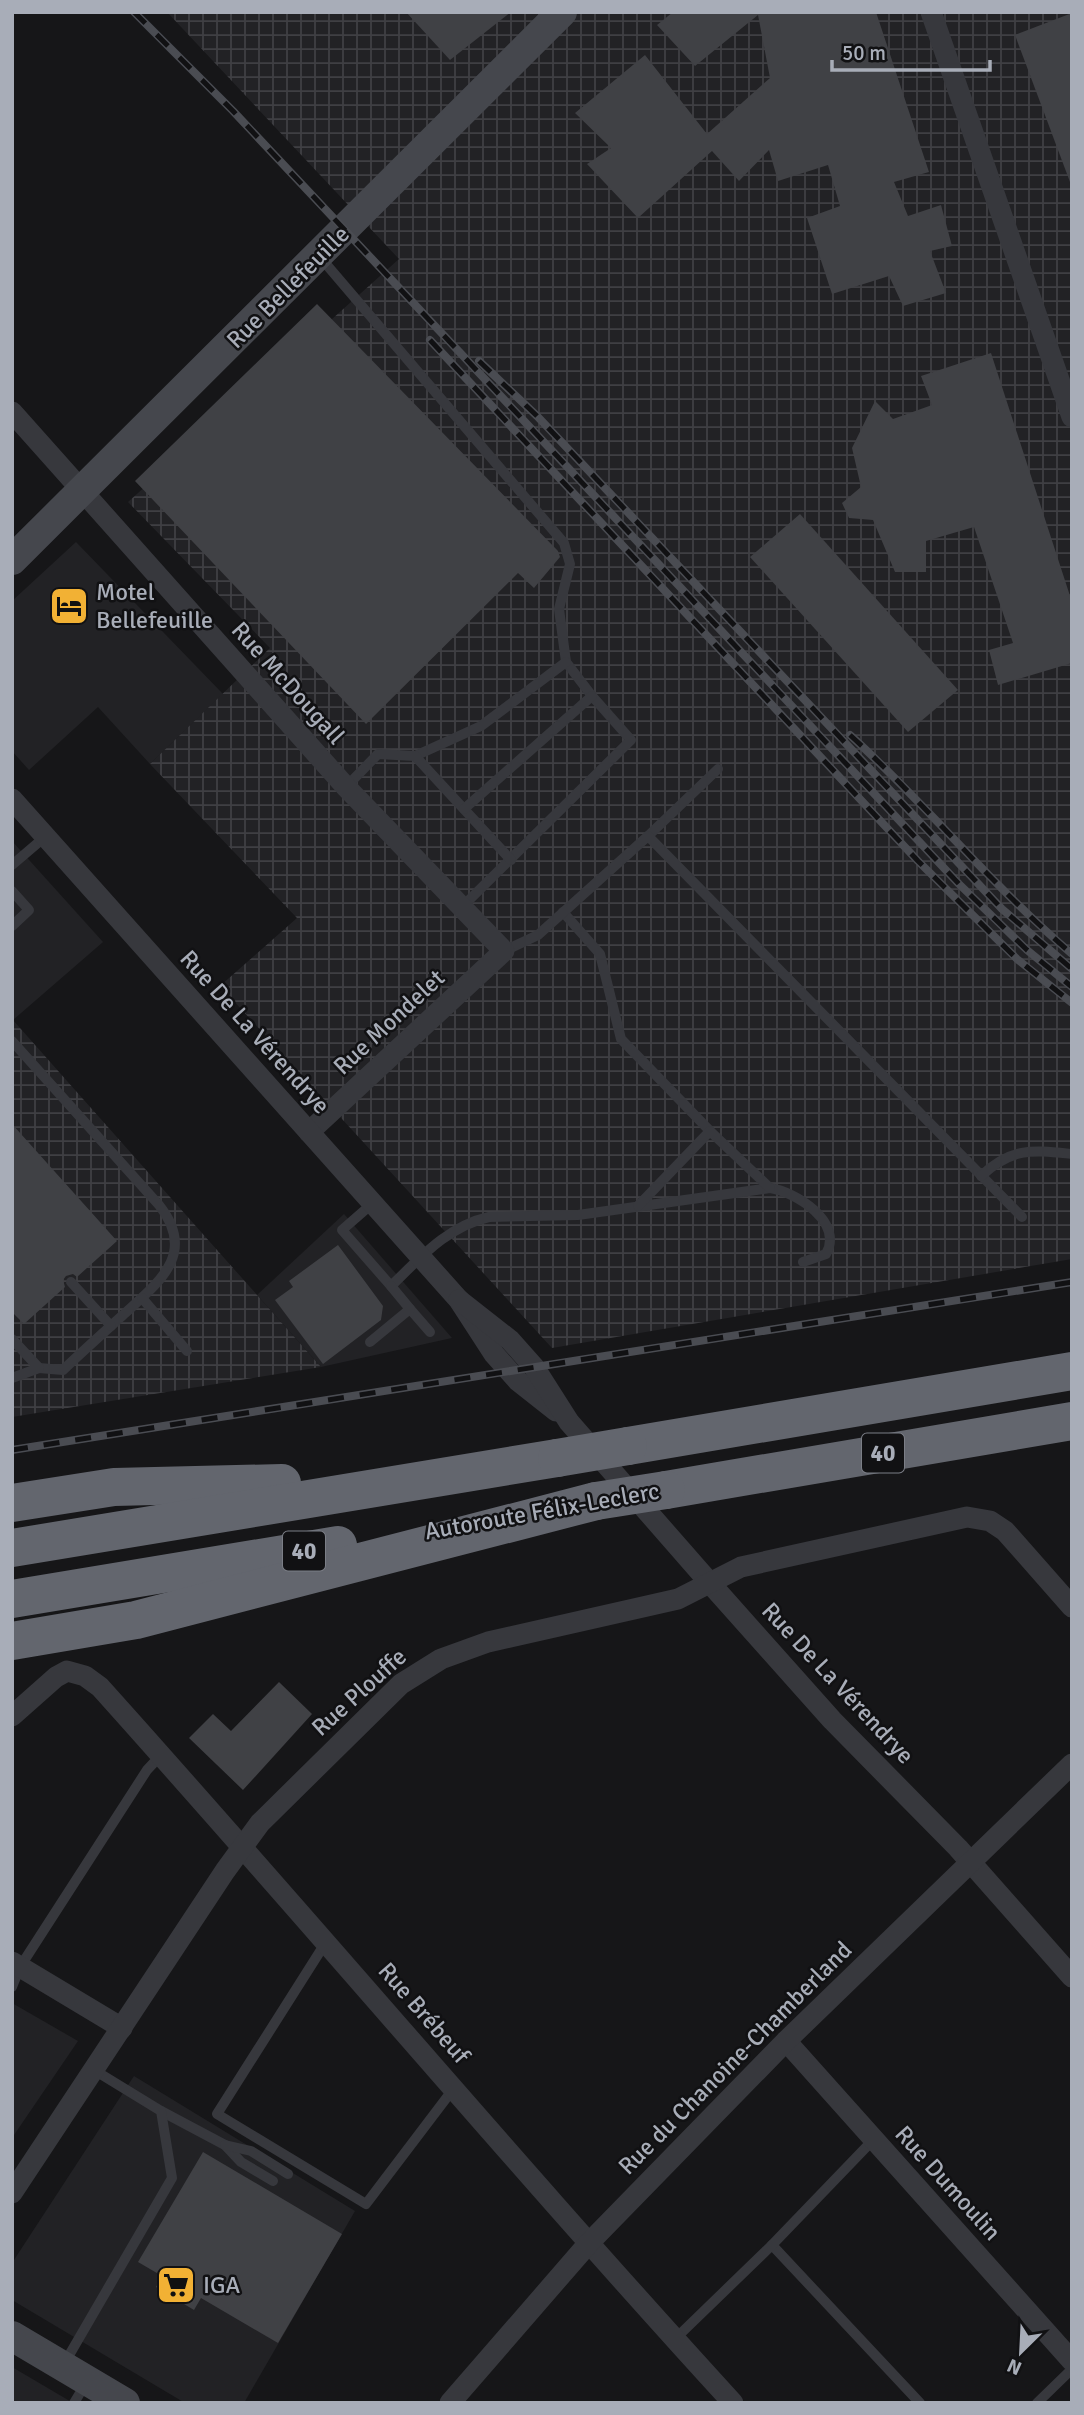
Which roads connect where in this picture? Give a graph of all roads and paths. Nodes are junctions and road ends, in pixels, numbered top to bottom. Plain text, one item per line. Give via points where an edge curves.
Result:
1 (562, 12) edge
2 (931, 12) edge
3 (320, 256) junction
4 (12, 412) edge
5 (1072, 417) edge
6 (82, 491) junction
7 (12, 561) edge
8 (566, 662) junction
9 (592, 696) junction
10 (415, 756) junction
11 (718, 769) dead end
12 (346, 788) junction
13 (15, 806) edge
14 (464, 809) junction
15 (46, 836) junction
16 (648, 836) junction
17 (511, 860) junction
18 (12, 865) edge
19 (12, 891) edge
20 (462, 907) junction
21 (563, 912) junction
22 (12, 926) edge
23 (504, 951) junction
24 (12, 1041) edge
25 (710, 1131) junction
26 (309, 1132) junction
27 (1072, 1154) edge
28 (981, 1176) junction
29 (770, 1188) junction
30 (373, 1203) junction
31 (638, 1207) junction
32 (1022, 1217) dead end
33 (421, 1257) junction
34 (803, 1262) dead end
35 (71, 1282) dead end
36 (391, 1286) junction
37 (142, 1298) junction
38 (410, 1308) junction
39 (111, 1326) junction
40 (430, 1332) dead end
41 (12, 1339) edge
42 (370, 1342) dead end
43 (187, 1351) dead end
44 (39, 1368) junction
45 (1072, 1371) edge
46 (12, 1378) edge
47 (1072, 1421) edge
48 (428, 1479) junction
49 (596, 1502) junction
50 (12, 1503) edge
51 (12, 1548) edge
52 (709, 1582) junction
53 (12, 1599) edge
54 (1072, 1607) edge
55 (12, 1641) edge
56 (12, 1716) edge
57 (161, 1755) junction
58 (1072, 1764) edge
59 (241, 1847) junction
60 (970, 1861) junction
61 (326, 1942) junction
62 (16, 1964) edge
63 (1072, 1977) edge
64 (12, 1987) edge
65 (122, 2028) junction
66 (786, 2041) junction
67 (94, 2070) junction
68 (454, 2088) junction
69 (161, 2111) junction
70 (874, 2139) junction
71 (225, 2145) junction
72 (288, 2174) dead end
73 (273, 2181) dead end
74 (12, 2193) edge
75 (588, 2244) junction
76 (772, 2245) junction
77 (675, 2339) junction
78 (14, 2341) edge
79 (1072, 2361) edge
80 (1072, 2369) edge
81 (74, 2383) edge
82 (125, 2403) edge
83 (450, 2403) edge
84 (733, 2403) edge
85 (920, 2403) edge
86 (1037, 2403) edge

1 - 3 main road, Rue Bellefeuille
2 - 5 street
3 - 6 main road, Rue Bellefeuille
3 - 8 lane via 564,542 569,564 559,609
4 - 6 street, Rue McDougall
6 - 7 main road, Rue Bellefeuille
6 - 12 street, Rue McDougall
8 - 9 lane
8 - 10 lane via 481,726
9 - 14 lane
9 - 17 lane via 631,740
10 - 12 lane via 379,754
10 - 14 lane
11 - 16 lane
12 - 20 street, Rue McDougall
13 - 15 street, Rue De La Vérendrye
14 - 17 lane
15 - 18 lane
15 - 26 street, Rue De La Vérendrye
16 - 21 lane
16 - 28 lane
17 - 20 lane
19 - 22 lane via 29,910
20 - 23 street, Rue McDougall
21 - 23 lane via 538,935
21 - 25 lane via 600,954 621,1039
23 - 26 street, Rue Mondelet
24 - 37 lane via 170,1220 175,1242 171,1265
25 - 29 lane
25 - 31 lane
26 - 30 street, Rue De La Vérendrye
27 - 28 lane via 1022,1151 995,1163
28 - 32 lane
29 - 31 lane
29 - 34 lane via 783,1190 811,1207 828,1231 826,1254
30 - 33 street, Rue De La Vérendrye
30 - 36 lane via 342,1230
31 - 33 lane via 479,1219 456,1229
33 - 36 lane
33 - 52 street, Rue De La Vérendrye via 459,1300 494,1354 518,1381 569,1422
35 - 39 lane
36 - 38 lane
37 - 39 lane
37 - 43 lane
38 - 40 lane
38 - 42 lane
39 - 44 lane via 63,1370
41 - 44 lane
44 - 46 lane
45 - 48 highway, Autoroute Félix-Leclerc / 40, bridge
47 - 49 highway, Autoroute Félix-Leclerc / 40, bridge
48 - 50 highway via 114,1487
48 - 51 highway, Autoroute Félix-Leclerc / 40
49 - 53 highway, Autoroute Félix-Leclerc / 40
49 - 55 highway via 136,1620
52 - 54 street, Rue Plouffe via 741,1567 971,1517 986,1520 1008,1534
52 - 59 street, Rue Plouffe via 678,1599 488,1642 420,1670 383,1700 260,1822
52 - 60 street, Rue De La Vérendrye via 832,1720
56 - 57 street, Rue Brébeuf via 67,1671 97,1684
57 - 59 street, Rue Brébeuf
57 - 62 lane
58 - 60 street, Rue du Chanoine-Chamberland
59 - 61 street, Rue Brébeuf
59 - 65 street, Rue Plouffe
60 - 63 street, Rue De La Vérendrye
60 - 66 street, Rue du Chanoine-Chamberland
61 - 68 street, Rue Brébeuf
61 - 68 lane via 217,2114 366,2204
62 - 64 lane
62 - 65 street
65 - 67 street, Rue Plouffe
66 - 70 street, Rue Dumoulin
66 - 75 street, Rue du Chanoine-Chamberland
67 - 69 lane
67 - 74 street, Rue Plouffe
68 - 75 street, Rue Brébeuf
69 - 71 lane
69 - 81 lane via 172,2178
70 - 76 lane
70 - 79 street, Rue Dumoulin
71 - 72 lane via 251,2151
71 - 73 lane via 241,2162
75 - 77 street, Rue Brébeuf
75 - 83 street, Rue du Chanoine-Chamberland
76 - 77 lane
76 - 85 lane
77 - 84 street, Rue Brébeuf
78 - 81 main road
80 - 86 lane
81 - 82 main road

